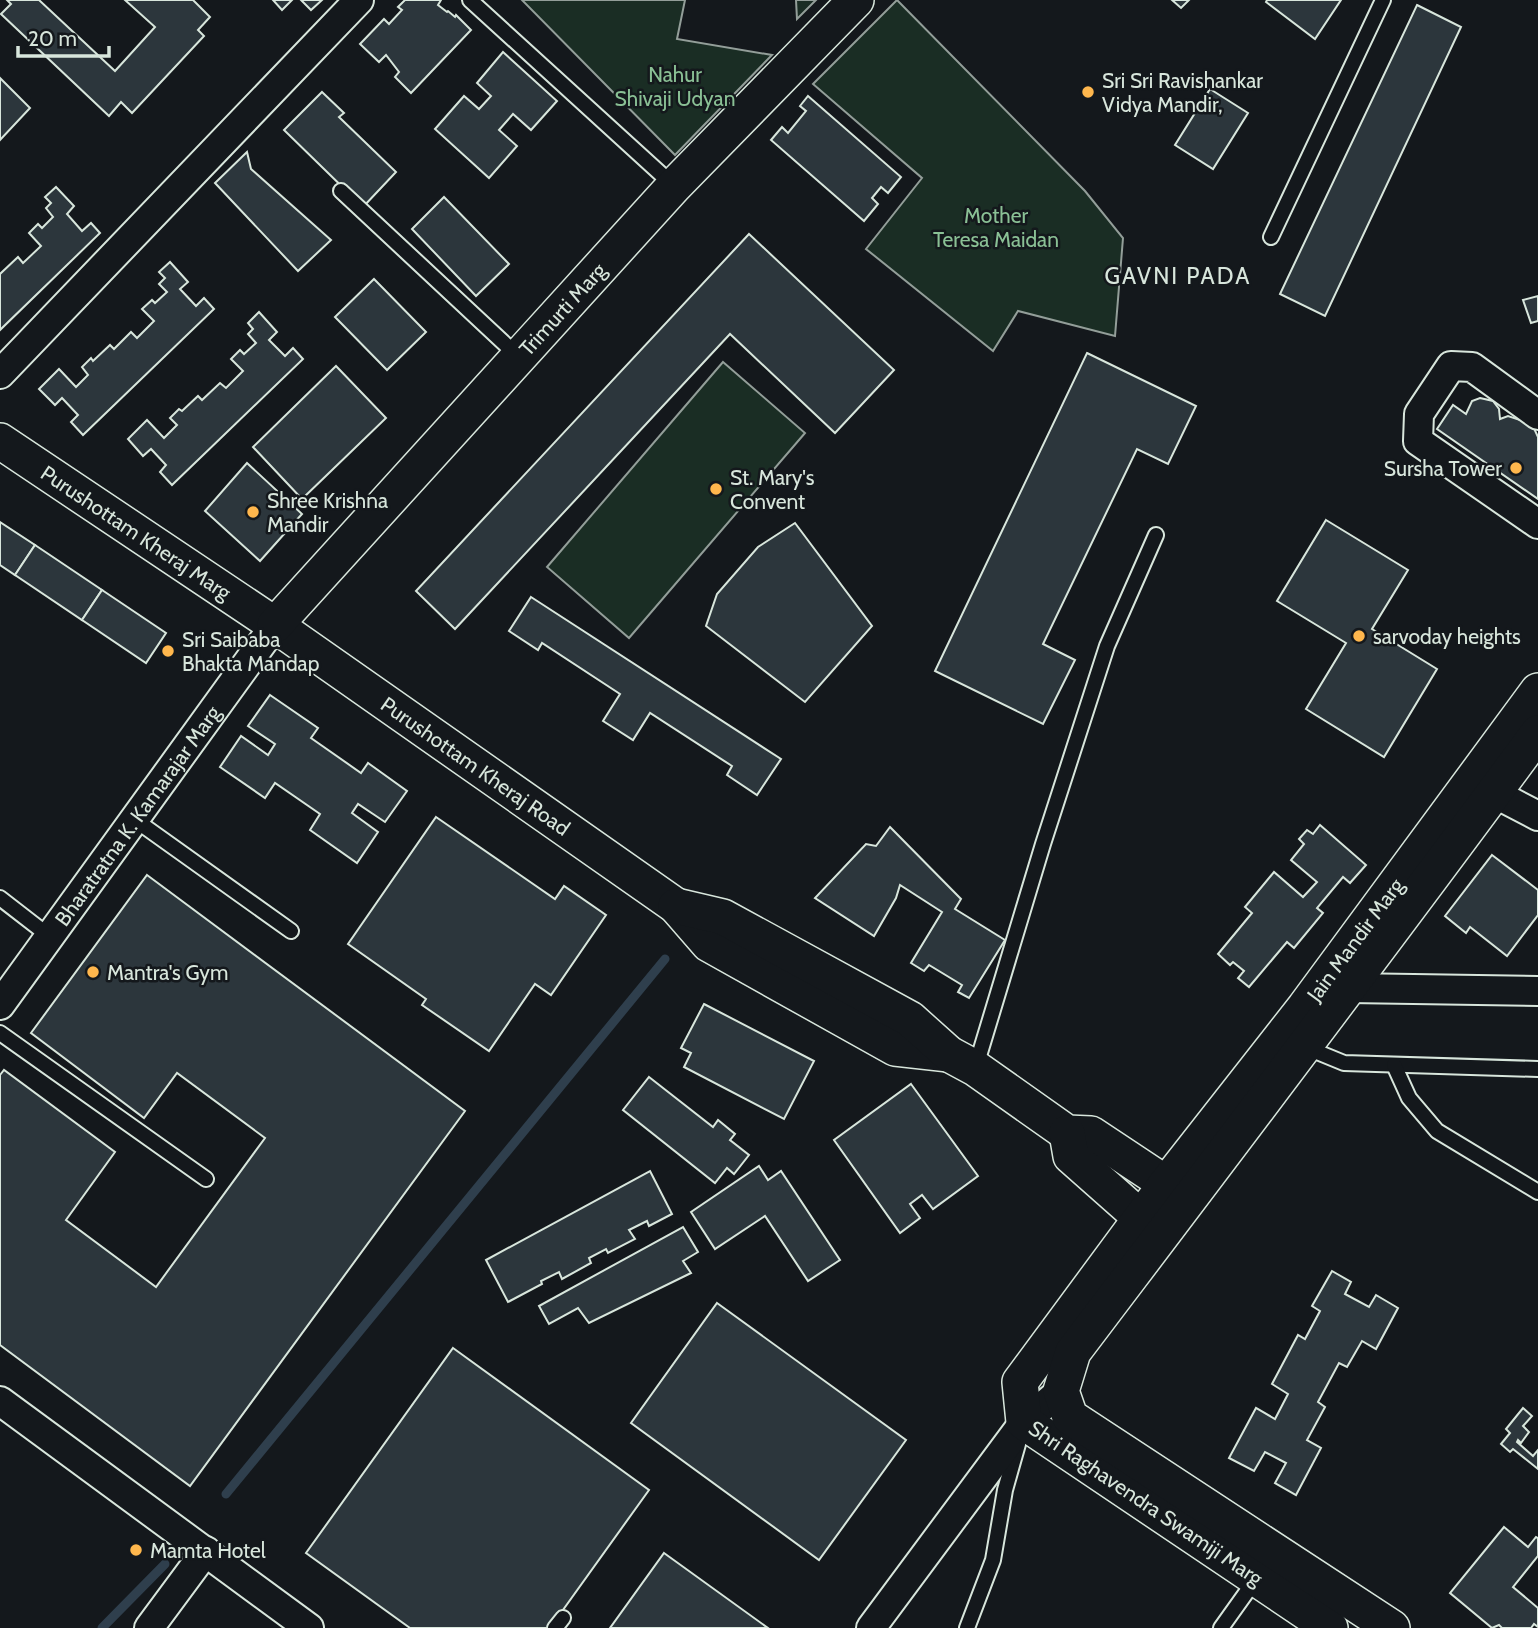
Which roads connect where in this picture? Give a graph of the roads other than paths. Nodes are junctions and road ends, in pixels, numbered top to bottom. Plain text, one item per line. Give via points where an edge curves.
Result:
1 (359, 0) edge
2 (470, 0) edge
3 (856, 0) edge
4 (1382, 0) edge
5 (674, 186) junction
6 (341, 191) dead end
7 (1270, 237) dead end
8 (519, 357) junction
9 (0, 374) edge
10 (1538, 415) edge
11 (0, 441) edge
12 (1538, 524) edge
13 (1156, 535) dead end
14 (275, 625) junction
15 (1538, 691) edge
16 (1530, 729) edge
17 (1494, 793) junction
18 (1538, 816) edge
19 (134, 819) junction
20 (1457, 821) junction
21 (1409, 887) junction
22 (0, 898) edge
23 (291, 931) dead end
24 (49, 936) junction
25 (1349, 988) junction
26 (1538, 991) edge
27 (0, 1004) edge
28 (1310, 1024) junction
29 (0, 1033) edge
30 (962, 1061) junction
31 (1394, 1065) junction
32 (1538, 1069) edge
33 (1067, 1133) junction
34 (206, 1179) dead end
35 (1178, 1191) junction
36 (1538, 1192) edge
37 (1151, 1226) junction
38 (1082, 1320) junction
39 (1061, 1391) junction
40 (0, 1401) edge
41 (1024, 1422) junction
42 (206, 1551) junction
43 (1254, 1564) junction
44 (149, 1628) edge
45 (309, 1628) edge
46 (871, 1628) edge
47 (967, 1628) edge
48 (1221, 1628) edge
49 (1330, 1628) edge
50 (1392, 1628) edge

1 - 9 street
2 - 5 lane
3 - 5 street, Trimurti Marg
4 - 7 lane
5 - 8 street, Trimurti Marg
6 - 8 lane
8 - 14 street, Trimurti Marg
10 - 12 street via 1472,367 1451,366 1419,414 1418,441
11 - 14 street, Purushottam Kheraj Marg
13 - 30 lane via 1107,646 1043,844
14 - 19 street, Bharatratna K. Kamarajar Marg
14 - 30 street, Purushottam Kheraj Road via 676,906 723,917 806,980 910,1020
15 - 16 street, Jain Mandir Marg
16 - 17 street, Jain Mandir Marg
16 - 20 street, Jain Mandir Marg
17 - 18 street
17 - 20 street, Jain Mandir Marg
19 - 23 lane
19 - 24 street, Bharatratna K. Kamarajar Marg
20 - 21 street, Jain Mandir Marg
21 - 25 street, Jain Mandir Marg
21 - 28 street, Jain Mandir Marg
22 - 24 lane
24 - 27 street, Bharatratna K. Kamarajar Marg
25 - 26 street
25 - 28 street, Jain Mandir Marg
28 - 31 lane via 1344,1063
28 - 35 street, Jain Mandir Marg
29 - 34 lane
30 - 33 street, Purushottam Kheraj Road
31 - 32 lane
31 - 36 lane via 1409,1098 1437,1131
33 - 35 street, Purushottam Kheraj Road via 1091,1134
33 - 37 street via 1071,1156
35 - 37 street, Shri Raghavendra Swamiji Marg
37 - 38 street, Shri Raghavendra Swamiji Marg
38 - 39 street, Shri Raghavendra Swamiji Marg
38 - 41 street, Shri Raghavendra Swamiji Marg via 1020,1382
39 - 41 street
39 - 43 street, Shri Raghavendra Swamiji Marg via 1070,1417
40 - 42 street
41 - 43 street, Shri Raghavendra Swamiji Marg
41 - 46 street
41 - 47 lane via 1005,1490 993,1560
42 - 44 street
42 - 45 street
43 - 48 lane
43 - 49 street, Shri Raghavendra Swamiji Marg
43 - 50 street, Shri Raghavendra Swamiji Marg

